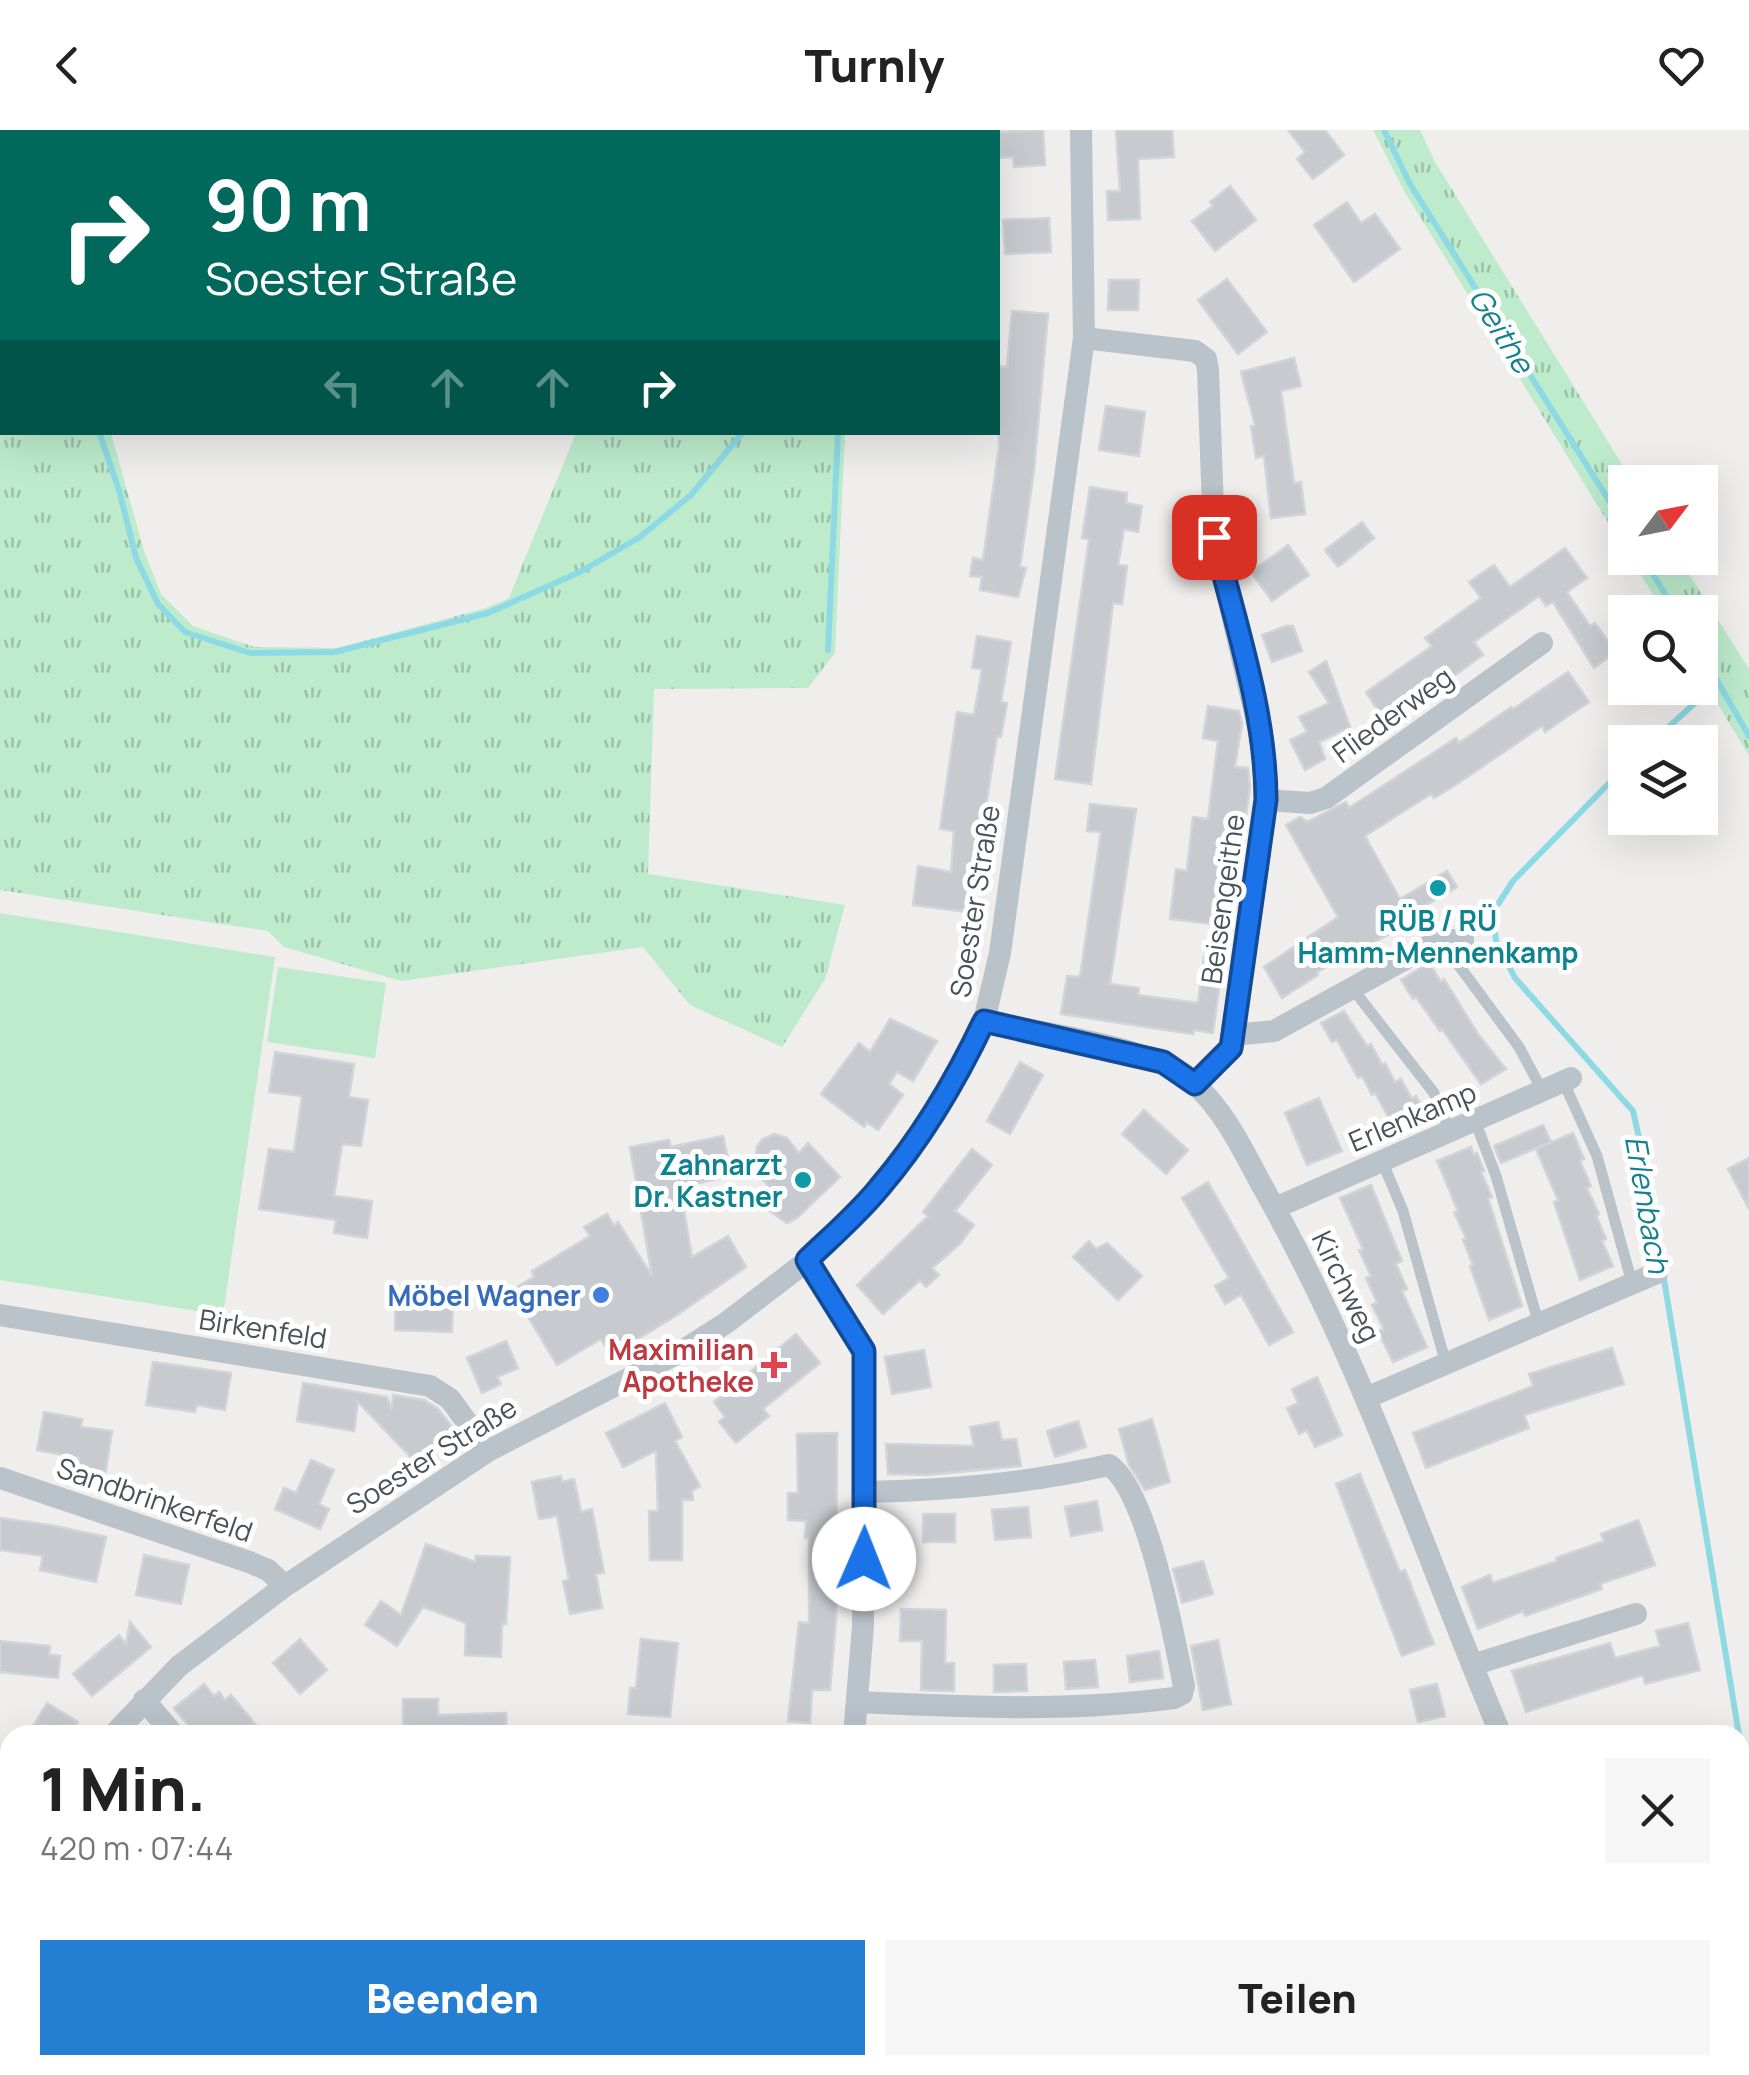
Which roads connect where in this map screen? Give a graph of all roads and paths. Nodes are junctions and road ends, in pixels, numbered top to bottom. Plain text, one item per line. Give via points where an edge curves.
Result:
1 (1081, 130) edge
2 (1084, 338) junction
3 (1542, 643) dead end
4 (1266, 800) junction
5 (1452, 940) joint
6 (1352, 988) junction
7 (984, 1021) junction
8 (1233, 1034) junction
9 (1195, 1084) junction
10 (1560, 1084) junction
11 (1475, 1122) junction
12 (1450, 1132) junction
13 (1382, 1161) junction
14 (1274, 1208) junction
15 (807, 1260) junction
16 (1657, 1274) dead end
17 (1632, 1283) junction
18 (0, 1314) edge
19 (1538, 1325) junction
20 (1446, 1364) junction
21 (1366, 1398) junction
22 (488, 1451) junction
23 (0, 1478) edge
24 (865, 1492) junction
25 (285, 1586) junction
26 (1636, 1614) dead end
27 (1472, 1665) junction
28 (144, 1700) junction
29 (858, 1702) junction
30 (123, 1725) edge
31 (165, 1725) edge
32 (855, 1725) edge
33 (1497, 1725) edge

1 - 2 street, Soester Straße
2 - 4 street, Beisengeithe via 1192,350 1206,359 1214,537 1262,740
2 - 7 street, Soester Straße via 1003,934
3 - 4 street, Fliederweg via 1326,798
4 - 8 street, Beisengeithe
5 - 6 street
5 - 10 lane via 1518,1047
6 - 8 street via 1274,1032
6 - 12 lane via 1434,1094
7 - 9 street, Kirchweg via 1163,1062
7 - 15 street, Soester Straße via 916,1140
8 - 9 street, Beisengeithe via 1231,1048
9 - 14 street, Kirchweg
10 - 11 street, Erlenkamp
10 - 17 lane via 1597,1156
11 - 12 street, Erlenkamp
11 - 19 lane
12 - 13 street, Erlenkamp
13 - 14 street, Erlenkamp
13 - 20 lane via 1404,1211
14 - 21 street, Kirchweg
15 - 22 street, Soester Straße via 668,1359
15 - 24 street via 864,1351
16 - 17 street
17 - 19 street
18 - 22 street, Birkenfeld via 430,1386 450,1399
19 - 20 street
20 - 21 street
21 - 27 street, Kirchweg
22 - 25 street, Soester Straße
23 - 25 street, Sandbrinkerfeld via 248,1562
24 - 29 street
24 - 29 street via 1034,1482 1108,1465 1128,1484 1139,1514 1184,1686 1174,1698 1065,1708
25 - 28 street, Soester Straße
26 - 27 street
27 - 33 street, Kirchweg
28 - 30 street, Soester Straße
28 - 31 street
29 - 32 street

